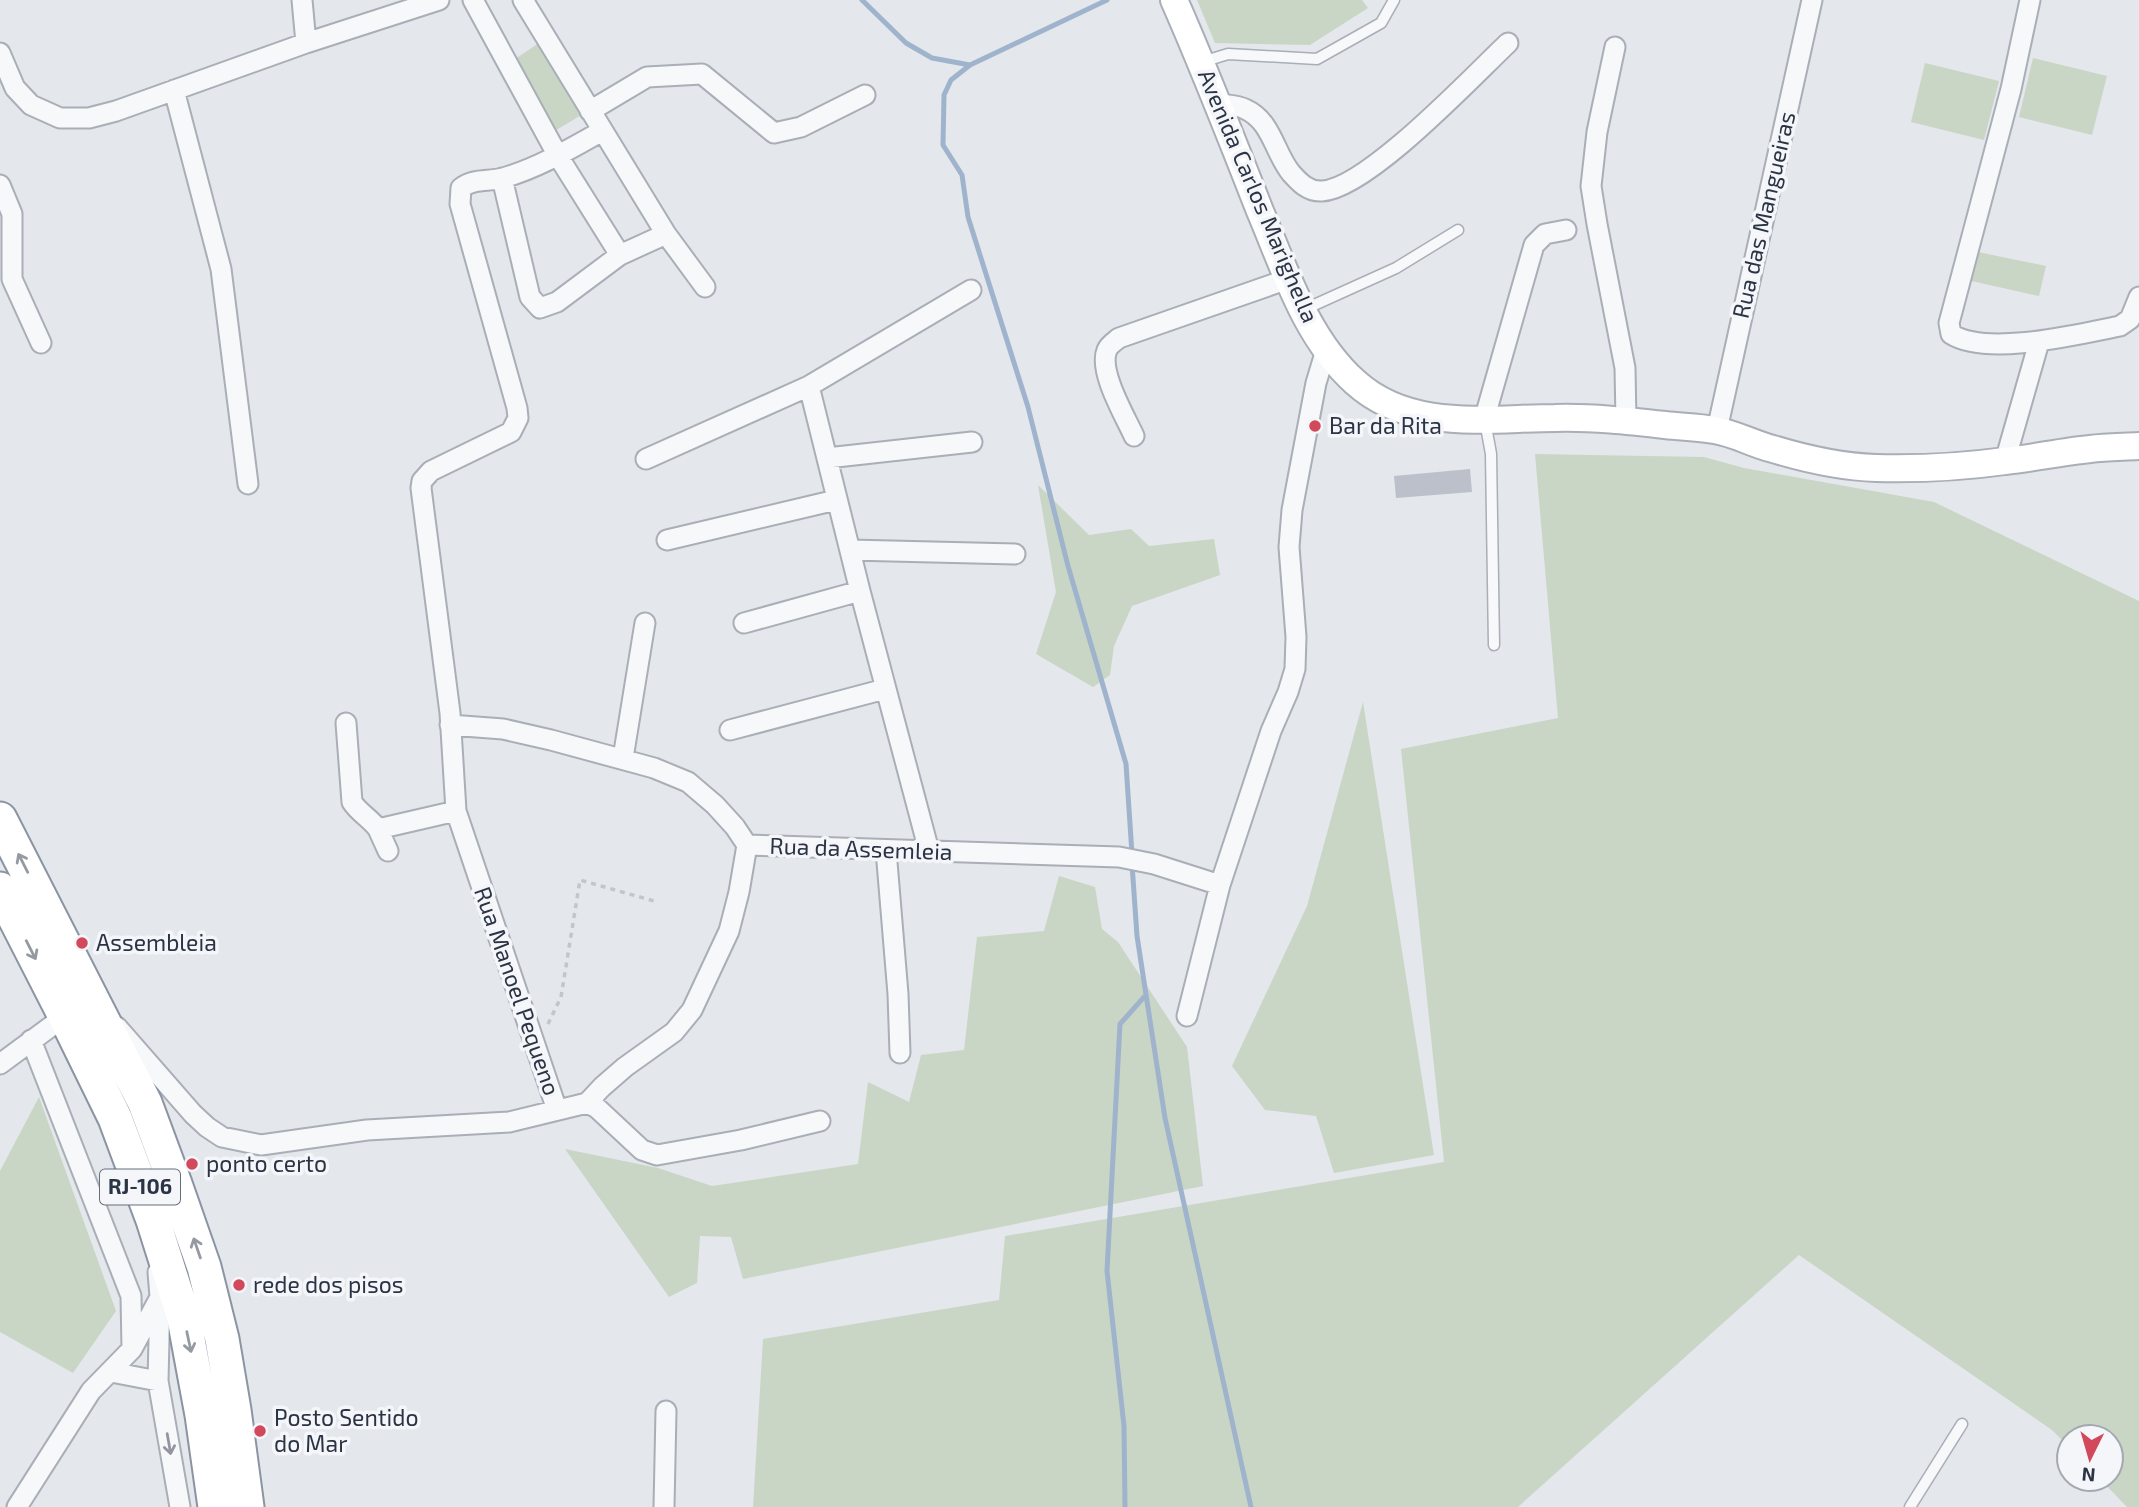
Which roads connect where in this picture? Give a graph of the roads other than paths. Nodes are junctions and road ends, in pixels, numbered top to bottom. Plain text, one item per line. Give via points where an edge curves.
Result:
1 (302, 0) edge
2 (439, 0) edge
3 (473, 0) edge
4 (523, 0) edge
5 (1174, 0) edge
6 (1394, 0) edge
7 (1812, 0) edge
8 (2030, 0) edge
9 (306, 43) junction
10 (1508, 43) dead end
11 (1615, 47) dead end
12 (1201, 62) junction
13 (3, 71) edge
14 (174, 90) junction
15 (865, 95) dead end
16 (1219, 104) junction
17 (590, 111) junction
18 (602, 131) junction
19 (558, 156) junction
20 (502, 178) junction
21 (0, 185) edge
22 (1458, 230) dead end
23 (1566, 230) dead end
24 (666, 234) junction
25 (620, 255) junction
26 (1288, 279) junction
27 (705, 287) dead end
28 (971, 290) dead end
29 (2139, 297) edge
30 (1303, 310) junction
31 (2039, 342) junction
32 (41, 343) dead end
33 (1326, 350) junction
34 (809, 386) junction
35 (1485, 420) junction
36 (1626, 421) junction
37 (1717, 430) junction
38 (1134, 436) dead end
39 (972, 442) dead end
40 (2139, 446) edge
41 (827, 458) junction
42 (646, 459) dead end
43 (2005, 461) junction
44 (248, 484) dead end
45 (836, 500) junction
46 (667, 540) dead end
47 (850, 550) junction
48 (1015, 554) dead end
49 (860, 592) junction
50 (645, 623) dead end
51 (744, 623) dead end
52 (1494, 645) dead end
53 (885, 689) junction
54 (346, 723) dead end
55 (450, 725) junction
56 (730, 730) dead end
57 (623, 758) junction
58 (456, 811) junction
59 (0, 819) edge
60 (378, 829) junction
61 (747, 845) junction
62 (886, 850) junction
63 (388, 851) dead end
64 (929, 851) junction
65 (1220, 885) junction
66 (0, 889) edge
67 (80, 1011) junction
68 (1187, 1016) dead end
69 (31, 1040) junction
70 (900, 1053) dead end
71 (0, 1064) edge
72 (587, 1103) junction
73 (557, 1110) junction
74 (820, 1121) dead end
75 (153, 1220) junction
76 (160, 1297) junction
77 (132, 1349) junction
78 (111, 1372) junction
79 (158, 1381) junction
80 (666, 1410) dead end
81 (1962, 1424) dead end
82 (17, 1507) edge
83 (180, 1507) edge
84 (215, 1507) edge
85 (247, 1507) edge
86 (664, 1507) edge
87 (1910, 1507) edge

1 - 9 street
2 - 9 street
3 - 19 street
4 - 17 street
5 - 12 street, Avenida Carlos Marighella
6 - 12 lane via 1381,23 1317,59 1228,54
7 - 37 street, Rua das Mangueiras
8 - 31 street via 1949,323 1951,334 1975,343
9 - 14 street
10 - 16 street via 1402,144 1347,183 1322,191 1307,188 1290,171 1262,122 1245,108
11 - 36 street via 1591,186 1625,368
12 - 16 street, Avenida Carlos Marighella
13 - 14 street via 31,105 60,118 89,118
14 - 44 street via 221,269
15 - 17 street via 801,127 774,133 702,74 647,77
16 - 26 street, Avenida Carlos Marighella
17 - 18 street
18 - 19 street
18 - 24 street
19 - 20 street
19 - 25 street
20 - 25 street via 530,297 540,308 557,302
20 - 55 street, Rua Manoel Pequeno via 467,183 461,188 460,204 518,418 511,432 431,471 421,488
21 - 32 street via 12,214 12,279
22 - 30 lane via 1396,268
23 - 35 street via 1545,234 1534,245
24 - 25 street
24 - 27 street
26 - 30 street, Avenida Carlos Marighella
26 - 38 street via 1119,338 1107,347 1106,374
28 - 34 street
29 - 31 street via 2130,319 2120,326
30 - 33 street, Avenida Carlos Marighella
31 - 43 street
33 - 35 street, Avenida Carlos Marighella via 1355,382 1386,404 1426,416
33 - 65 street via 1292,510 1294,669
34 - 41 street
34 - 42 street
35 - 36 street, Avenida Carlos Marighella
35 - 52 lane via 1491,454
36 - 37 street, Avenida Carlos Marighella
37 - 43 street, Avenida Carlos Marighella via 1772,449 1860,466 1940,467
39 - 41 street
40 - 43 street, Avenida Carlos Marighella
41 - 45 street
45 - 46 street
45 - 47 street
47 - 48 street
47 - 49 street
49 - 51 street
49 - 53 street
50 - 57 street
53 - 56 street
53 - 64 street
54 - 60 street via 352,802
55 - 57 street, Rua da Assemleia via 503,729
55 - 58 street, Rua Manoel Pequeno
57 - 61 street, Rua da Assemleia via 688,782 715,804
58 - 60 street
58 - 73 street, Rua Manoel Pequeno
67 -> 59 highway, RJ-106
60 - 63 street
61 - 62 street, Rua da Assemleia
61 - 72 street via 729,931 692,1010 674,1032 625,1067
62 - 64 street, Rua da Assemleia
62 - 70 street
64 - 65 street, Rua da Assemleia via 1119,857
65 - 68 street
66 -> 67 highway, RJ-106
67 - 69 street
67 - 73 street, Rua Manoel Pequeno via 132,1043 207,1127 222,1136 261,1145 367,1130 509,1122
67 - 75 highway, RJ-106
85 -> 67 highway, RJ-106 via 222,1339 204,1267 145,1103
69 - 71 street
69 - 77 street via 131,1296
72 - 73 street
72 - 74 street via 642,1150 657,1155
75 - 76 street
75 -> 84 highway, RJ-106 via 187,1330
76 - 77 street
76 - 79 street
77 - 78 street
78 - 79 street
78 - 82 street via 91,1391
79 -> 83 street
80 - 86 street
81 - 87 lane

